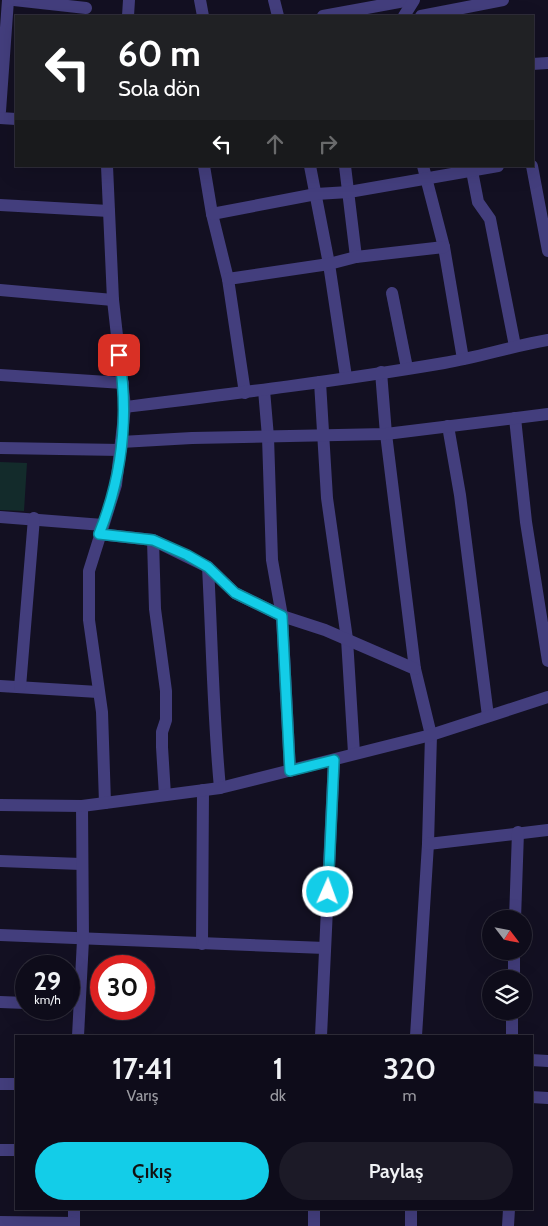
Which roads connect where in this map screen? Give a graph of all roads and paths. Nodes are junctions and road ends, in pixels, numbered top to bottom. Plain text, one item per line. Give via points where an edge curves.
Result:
1 (8, 0) edge
2 (14, 0) edge
3 (129, 0) edge
4 (200, 0) edge
5 (274, 0) edge
6 (347, 0) edge
7 (410, 0) edge
8 (414, 0) edge
9 (503, 0) edge
10 (86, 8) edge
11 (128, 15) edge
12 (203, 15) edge
13 (278, 15) edge
14 (350, 15) edge
15 (405, 15) edge
16 (426, 15) edge
17 (548, 63) edge
18 (534, 64) edge
19 (1, 81) edge
20 (15, 82) edge
21 (0, 110) edge
22 (0, 118) edge
23 (15, 119) edge
24 (107, 167) edge
25 (204, 167) edge
26 (310, 167) edge
27 (345, 167) edge
28 (493, 167) edge
29 (532, 167) edge
30 (472, 171) junction
31 (424, 172) edge
32 (349, 192) junction
33 (316, 194) junction
34 (0, 205) edge
35 (109, 211) junction
36 (212, 214) junction
37 (444, 247) junction
38 (548, 251) edge
39 (356, 256) junction
40 (329, 264) junction
41 (228, 279) junction
42 (0, 290) edge
43 (392, 293) dead end
44 (113, 300) junction
45 (548, 340) edge
46 (515, 346) junction
47 (463, 359) junction
48 (407, 368) junction
49 (381, 372) junction
50 (0, 375) edge
51 (346, 377) junction
52 (320, 382) junction
53 (123, 383) junction
54 (264, 390) junction
55 (245, 392) junction
56 (125, 407) junction
57 (548, 414) edge
58 (515, 418) junction
59 (448, 426) junction
60 (386, 434) junction
61 (268, 437) junction
62 (322, 437) junction
63 (121, 446) junction
64 (0, 448) edge
65 (0, 517) edge
66 (34, 518) junction
67 (101, 529) junction
68 (153, 540) junction
69 (208, 567) junction
70 (282, 616) junction
71 (346, 639) junction
72 (548, 661) edge
73 (415, 669) junction
74 (0, 686) edge
75 (20, 687) junction
76 (98, 692) junction
77 (548, 697) edge
78 (488, 716) junction
79 (431, 735) junction
80 (354, 753) junction
81 (334, 760) junction
82 (290, 771) junction
83 (220, 788) junction
84 (204, 790) junction
85 (165, 795) junction
86 (105, 803) junction
87 (0, 805) edge
88 (82, 806) junction
89 (548, 830) edge
90 (518, 832) junction
91 (428, 844) junction
92 (0, 861) edge
93 (81, 864) junction
94 (515, 910) edge
95 (0, 935) edge
96 (83, 940) junction
97 (202, 944) junction
98 (326, 948) junction
99 (80, 962) edge
100 (0, 1002) edge
101 (15, 1003) edge
102 (76, 1020) edge
103 (512, 1020) edge
104 (78, 1035) edge
105 (321, 1035) edge
106 (416, 1035) edge
107 (512, 1035) edge
108 (533, 1060) edge
109 (548, 1061) edge
110 (0, 1084) edge
111 (15, 1084) edge
112 (533, 1097) edge
113 (548, 1098) edge
114 (0, 1150) edge
115 (15, 1150) edge
116 (74, 1210) edge
117 (314, 1210) edge
118 (411, 1210) edge
119 (509, 1210) edge
120 (0, 1222) edge
121 (74, 1225) edge
122 (314, 1226) edge
123 (410, 1226) edge
124 (508, 1226) edge

1 - 19 street
2 - 10 street
3 - 11 street
4 - 12 street
5 - 13 street
6 - 14 street
7 - 14 street
8 - 15 street
9 - 16 street
17 - 18 street
19 - 20 street
19 - 21 street
22 - 23 street
24 - 35 street
25 - 36 street
26 - 33 street
27 - 32 street
28 - 30 street
29 - 38 street
30 - 31 street
30 - 46 street via 478,202 490,220
31 - 32 street
31 - 37 street
32 - 33 street
32 - 39 street
33 - 36 street
33 - 40 street
34 - 35 street
35 - 44 street
36 - 41 street
37 - 39 street
37 - 47 street
39 - 40 street
40 - 41 street
40 - 51 street
41 - 55 street
42 - 44 street
43 - 48 street
44 - 53 street
45 - 46 street
46 - 47 street
47 - 48 street
48 - 49 street
49 - 51 street
49 - 60 street
50 - 53 street
51 - 52 street
52 - 54 street
52 - 62 street
53 - 56 street
54 - 55 street
54 - 61 street
55 - 56 street
56 - 63 street
57 - 58 street
58 - 59 street
58 - 72 street via 526,522
59 - 60 street
59 - 78 street
60 - 62 street
60 - 73 street
61 - 62 street
61 - 63 street via 192,438
61 - 70 street via 272,560
62 - 71 street via 326,498
63 - 64 street
63 - 67 street via 116,485
65 - 66 street
66 - 67 street
66 - 75 street
67 - 68 street
67 - 76 street via 88,571 89,620
68 - 69 street
68 - 85 street via 155,609 166,691 166,720 162,732
69 - 70 street via 235,593
69 - 83 street via 215,678 214,726
70 - 71 street
70 - 82 street
71 - 73 street
71 - 80 street
73 - 79 street
74 - 75 street
75 - 76 street
76 - 86 street via 102,712
77 - 78 street
78 - 79 street
79 - 80 street
79 - 91 street
80 - 81 street
81 - 82 street
81 - 98 street
82 - 83 street
83 - 84 street
84 - 85 street
84 - 97 street
85 - 86 street
86 - 88 street
87 - 88 street
88 - 93 street
89 - 90 street
90 - 91 street
90 - 94 street
91 - 106 street
92 - 93 street
93 - 96 street
95 - 96 street
96 - 97 street
96 - 99 street
97 - 98 street
98 - 105 street
100 - 101 street
102 - 104 street
103 - 107 street
108 - 109 street
110 - 111 street
112 - 113 street
114 - 115 street
116 - 121 street
117 - 122 street
118 - 123 street
119 - 124 street
120 - 121 street

